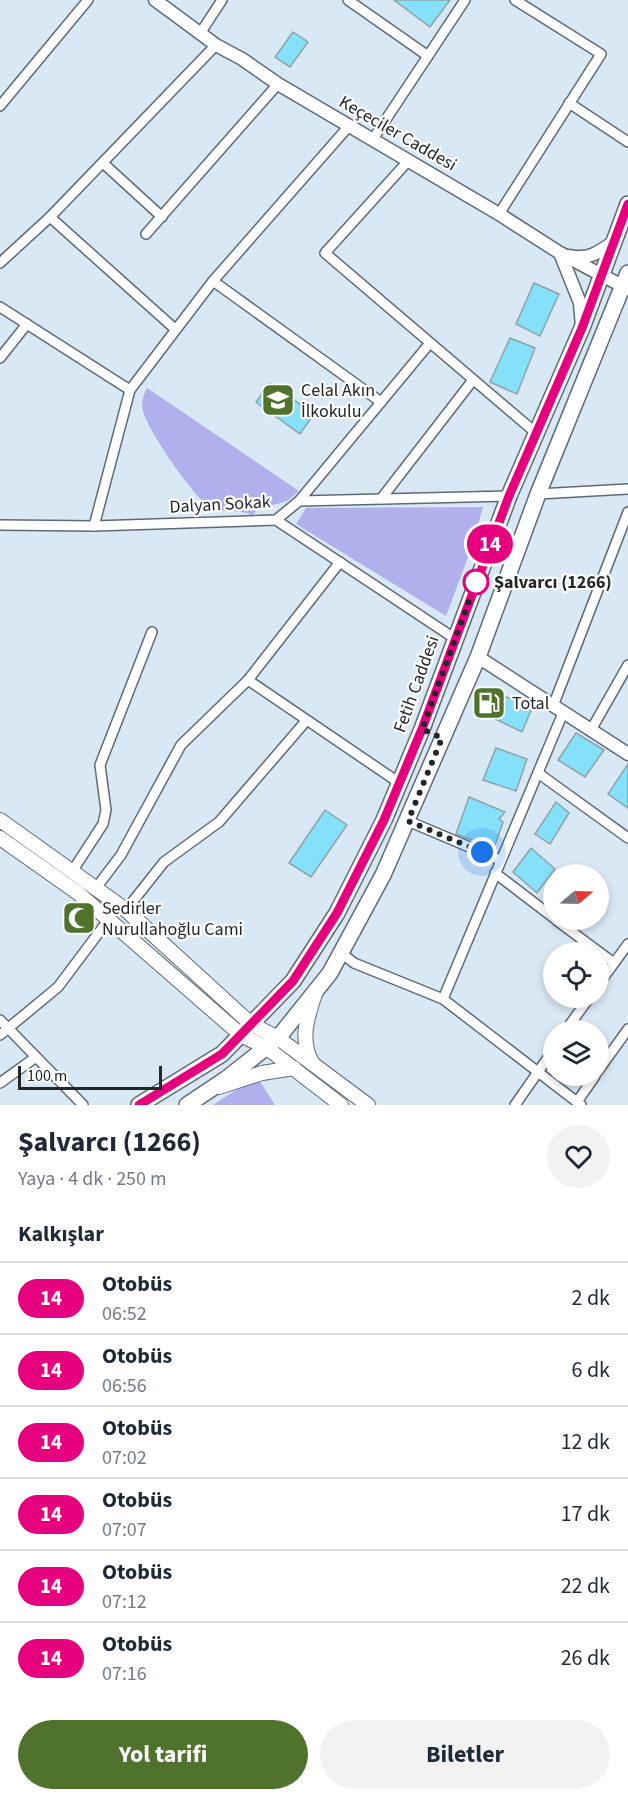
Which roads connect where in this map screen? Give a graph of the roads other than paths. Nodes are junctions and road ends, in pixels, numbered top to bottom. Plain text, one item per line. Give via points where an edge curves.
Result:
1 (88, 0) edge
2 (155, 0) edge
3 (222, 0) edge
4 (348, 0) edge
5 (465, 0) edge
6 (515, 0) edge
7 (201, 32) junction
8 (216, 45) junction
9 (428, 56) junction
10 (278, 84) junction
11 (569, 103) junction
12 (0, 106) edge
13 (349, 126) junction
14 (373, 139) junction
15 (628, 142) edge
16 (409, 160) junction
17 (103, 163) junction
18 (628, 204) edge
19 (499, 214) junction
20 (50, 217) junction
21 (162, 218) junction
22 (146, 234) dead end
23 (612, 243) junction
24 (560, 253) junction
25 (0, 263) edge
26 (600, 274) junction
27 (213, 281) junction
28 (626, 283) edge
29 (0, 307) edge
30 (27, 324) junction
31 (175, 328) junction
32 (582, 328) junction
33 (429, 343) junction
34 (0, 358) edge
35 (473, 381) junction
36 (130, 390) junction
37 (381, 402) junction
38 (536, 433) junction
39 (628, 489) edge
40 (538, 494) junction
41 (509, 496) junction
42 (381, 499) junction
43 (299, 501) junction
44 (628, 512) edge
45 (276, 520) junction
46 (0, 525) edge
47 (94, 526) junction
48 (340, 562) junction
49 (152, 632) dead end
50 (454, 638) junction
51 (477, 657) junction
52 (628, 665) edge
53 (248, 680) junction
54 (558, 709) junction
55 (306, 721) junction
56 (422, 729) junction
57 (591, 730) junction
58 (442, 738) junction
59 (628, 754) edge
60 (538, 773) junction
61 (398, 782) junction
62 (0, 820) edge
63 (408, 821) junction
64 (0, 838) edge
65 (628, 838) edge
66 (500, 860) junction
67 (73, 870) junction
68 (495, 873) junction
69 (96, 888) junction
70 (126, 910) junction
71 (543, 910) edge
72 (109, 919) junction
73 (570, 930) edge
74 (628, 944) edge
75 (340, 952) junction
76 (614, 963) junction
77 (609, 970) edge
78 (316, 991) junction
79 (443, 999) junction
80 (0, 1020) edge
81 (628, 1029) edge
82 (246, 1030) junction
83 (4, 1032) edge
84 (273, 1043) junction
85 (609, 1056) edge
86 (36, 1057) junction
87 (543, 1064) edge
88 (315, 1065) junction
89 (294, 1068) junction
90 (538, 1071) junction
91 (0, 1083) edge
92 (590, 1086) edge
93 (212, 1089) junction
94 (579, 1104) edge
95 (83, 1105) edge
96 (139, 1105) edge
97 (188, 1105) edge
98 (341, 1105) edge
99 (368, 1105) edge
100 (515, 1105) edge

1 - 12 street
2 - 7 street, Keçeciler Caddesi
3 - 7 street
4 - 9 street
5 - 9 street
6 - 11 street via 601,54
7 - 8 street, Keçeciler Caddesi
8 - 10 street, Keçeciler Caddesi
8 - 17 street
9 - 14 street
10 - 13 street, Keçeciler Caddesi
10 - 21 street
11 - 15 street
11 - 19 street
13 - 14 street, Keçeciler Caddesi
13 - 27 street
14 - 16 street, Keçeciler Caddesi
16 - 19 street, Keçeciler Caddesi
16 - 33 street via 325,254
17 - 20 street
17 - 21 street
18 - 23 main road, Fetih Caddesi
19 - 24 street, Keçeciler Caddesi
20 - 25 street
20 - 31 street
21 - 22 street
23 - 24 street via 596,255 579,258
23 - 26 main road, Fetih Caddesi
24 - 26 street, Keçeciler Caddesi
24 - 32 street via 580,303
26 - 28 street, Keçeciler Caddesi
26 - 32 main road, Fetih Caddesi
27 - 31 street
27 - 37 street
28 - 40 main road
29 - 30 street
30 - 34 street
30 - 36 street
31 - 36 street
32 - 38 main road, Fetih Caddesi
33 - 35 street
33 - 37 street, Dalyan Sokak
35 - 38 street
35 - 42 street
36 - 47 street
37 - 43 street, Dalyan Sokak
38 - 41 main road, Fetih Caddesi
39 - 40 street
40 - 51 main road
41 - 42 street
41 - 50 main road, Fetih Caddesi
42 - 43 street
43 - 45 street, Dalyan Sokak
44 - 54 street
45 - 47 street, Dalyan Sokak
45 - 48 street
46 - 47 street, Dalyan Sokak
48 - 50 street
48 - 53 street
49 - 67 street via 100,765 106,810 103,824
50 - 56 main road, Fetih Caddesi
51 - 54 street
51 - 58 main road
52 - 57 street
53 - 55 street
53 - 69 street via 181,745 121,855
54 - 57 street
54 - 60 street
55 - 61 street
55 - 70 street via 219,822 164,862
56 - 58 main road
56 - 61 main road, Fetih Caddesi
57 - 59 street
58 - 63 main road
60 - 65 street
60 - 66 street
61 - 82 main road, Fetih Caddesi via 384,820 337,913 293,981
62 - 67 main road
63 - 66 street
63 - 75 main road
64 - 72 main road
66 - 68 street
67 - 69 main road
68 - 71 street
68 - 79 street
69 - 70 main road
70 - 82 main road
72 - 82 main road
72 - 83 street via 58,987
73 - 76 street
74 - 76 street
75 - 78 main road
75 - 79 street via 354,963
76 - 77 street
78 - 84 main road
78 - 88 main road via 304,1034 307,1054
79 - 90 street
80 - 83 street
81 - 85 street
82 - 84 main road
82 - 96 main road, Fetih Caddesi via 222,1054
83 - 86 street
84 - 88 main road
84 - 89 main road
84 - 93 main road
86 - 91 street
86 - 95 street
87 - 90 street
88 - 99 main road
89 - 93 main road via 262,1073
89 - 98 main road
90 - 94 street
90 - 100 street
92 - 94 street
93 - 97 main road

